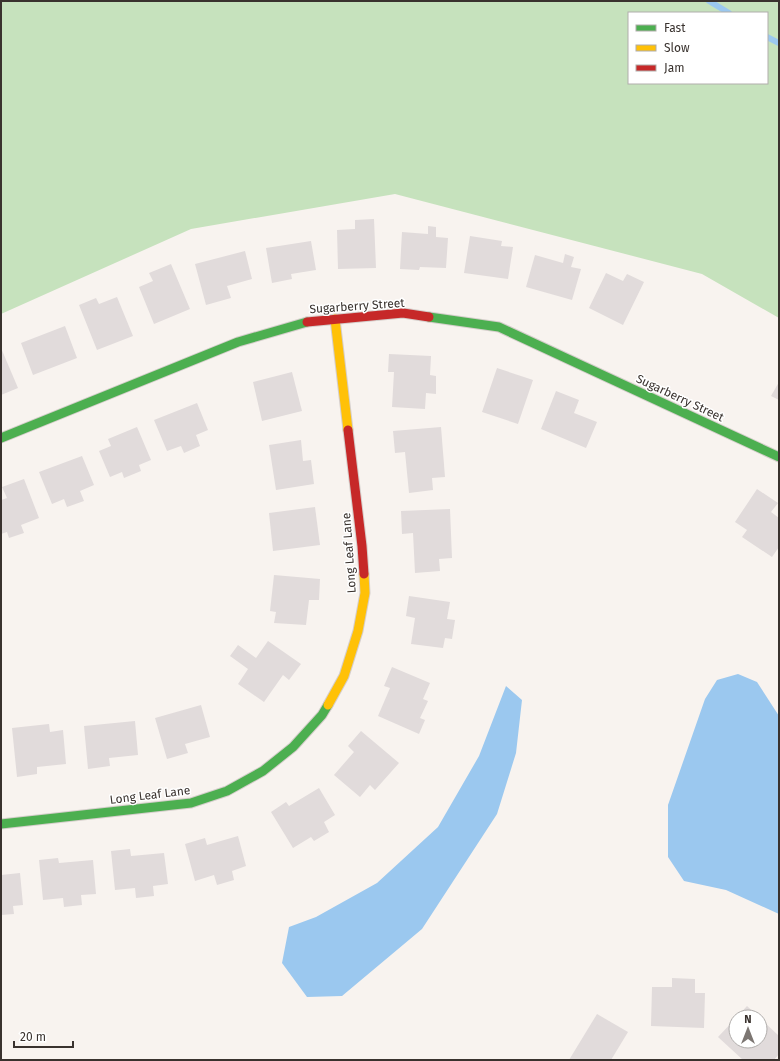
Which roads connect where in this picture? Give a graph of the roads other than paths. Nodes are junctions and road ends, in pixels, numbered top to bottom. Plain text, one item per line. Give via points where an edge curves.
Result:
1 (335, 318) junction
2 (1, 438) edge
3 (779, 457) edge
4 (1, 824) edge

1 - 2 street, Sugarberry Street via 304,322 238,342
1 - 3 street, Sugarberry Street via 403,313 499,327
1 - 4 street, Long Leaf Lane via 362,546 365,593 358,631 344,676 322,715 293,747 263,771 227,791 191,803

